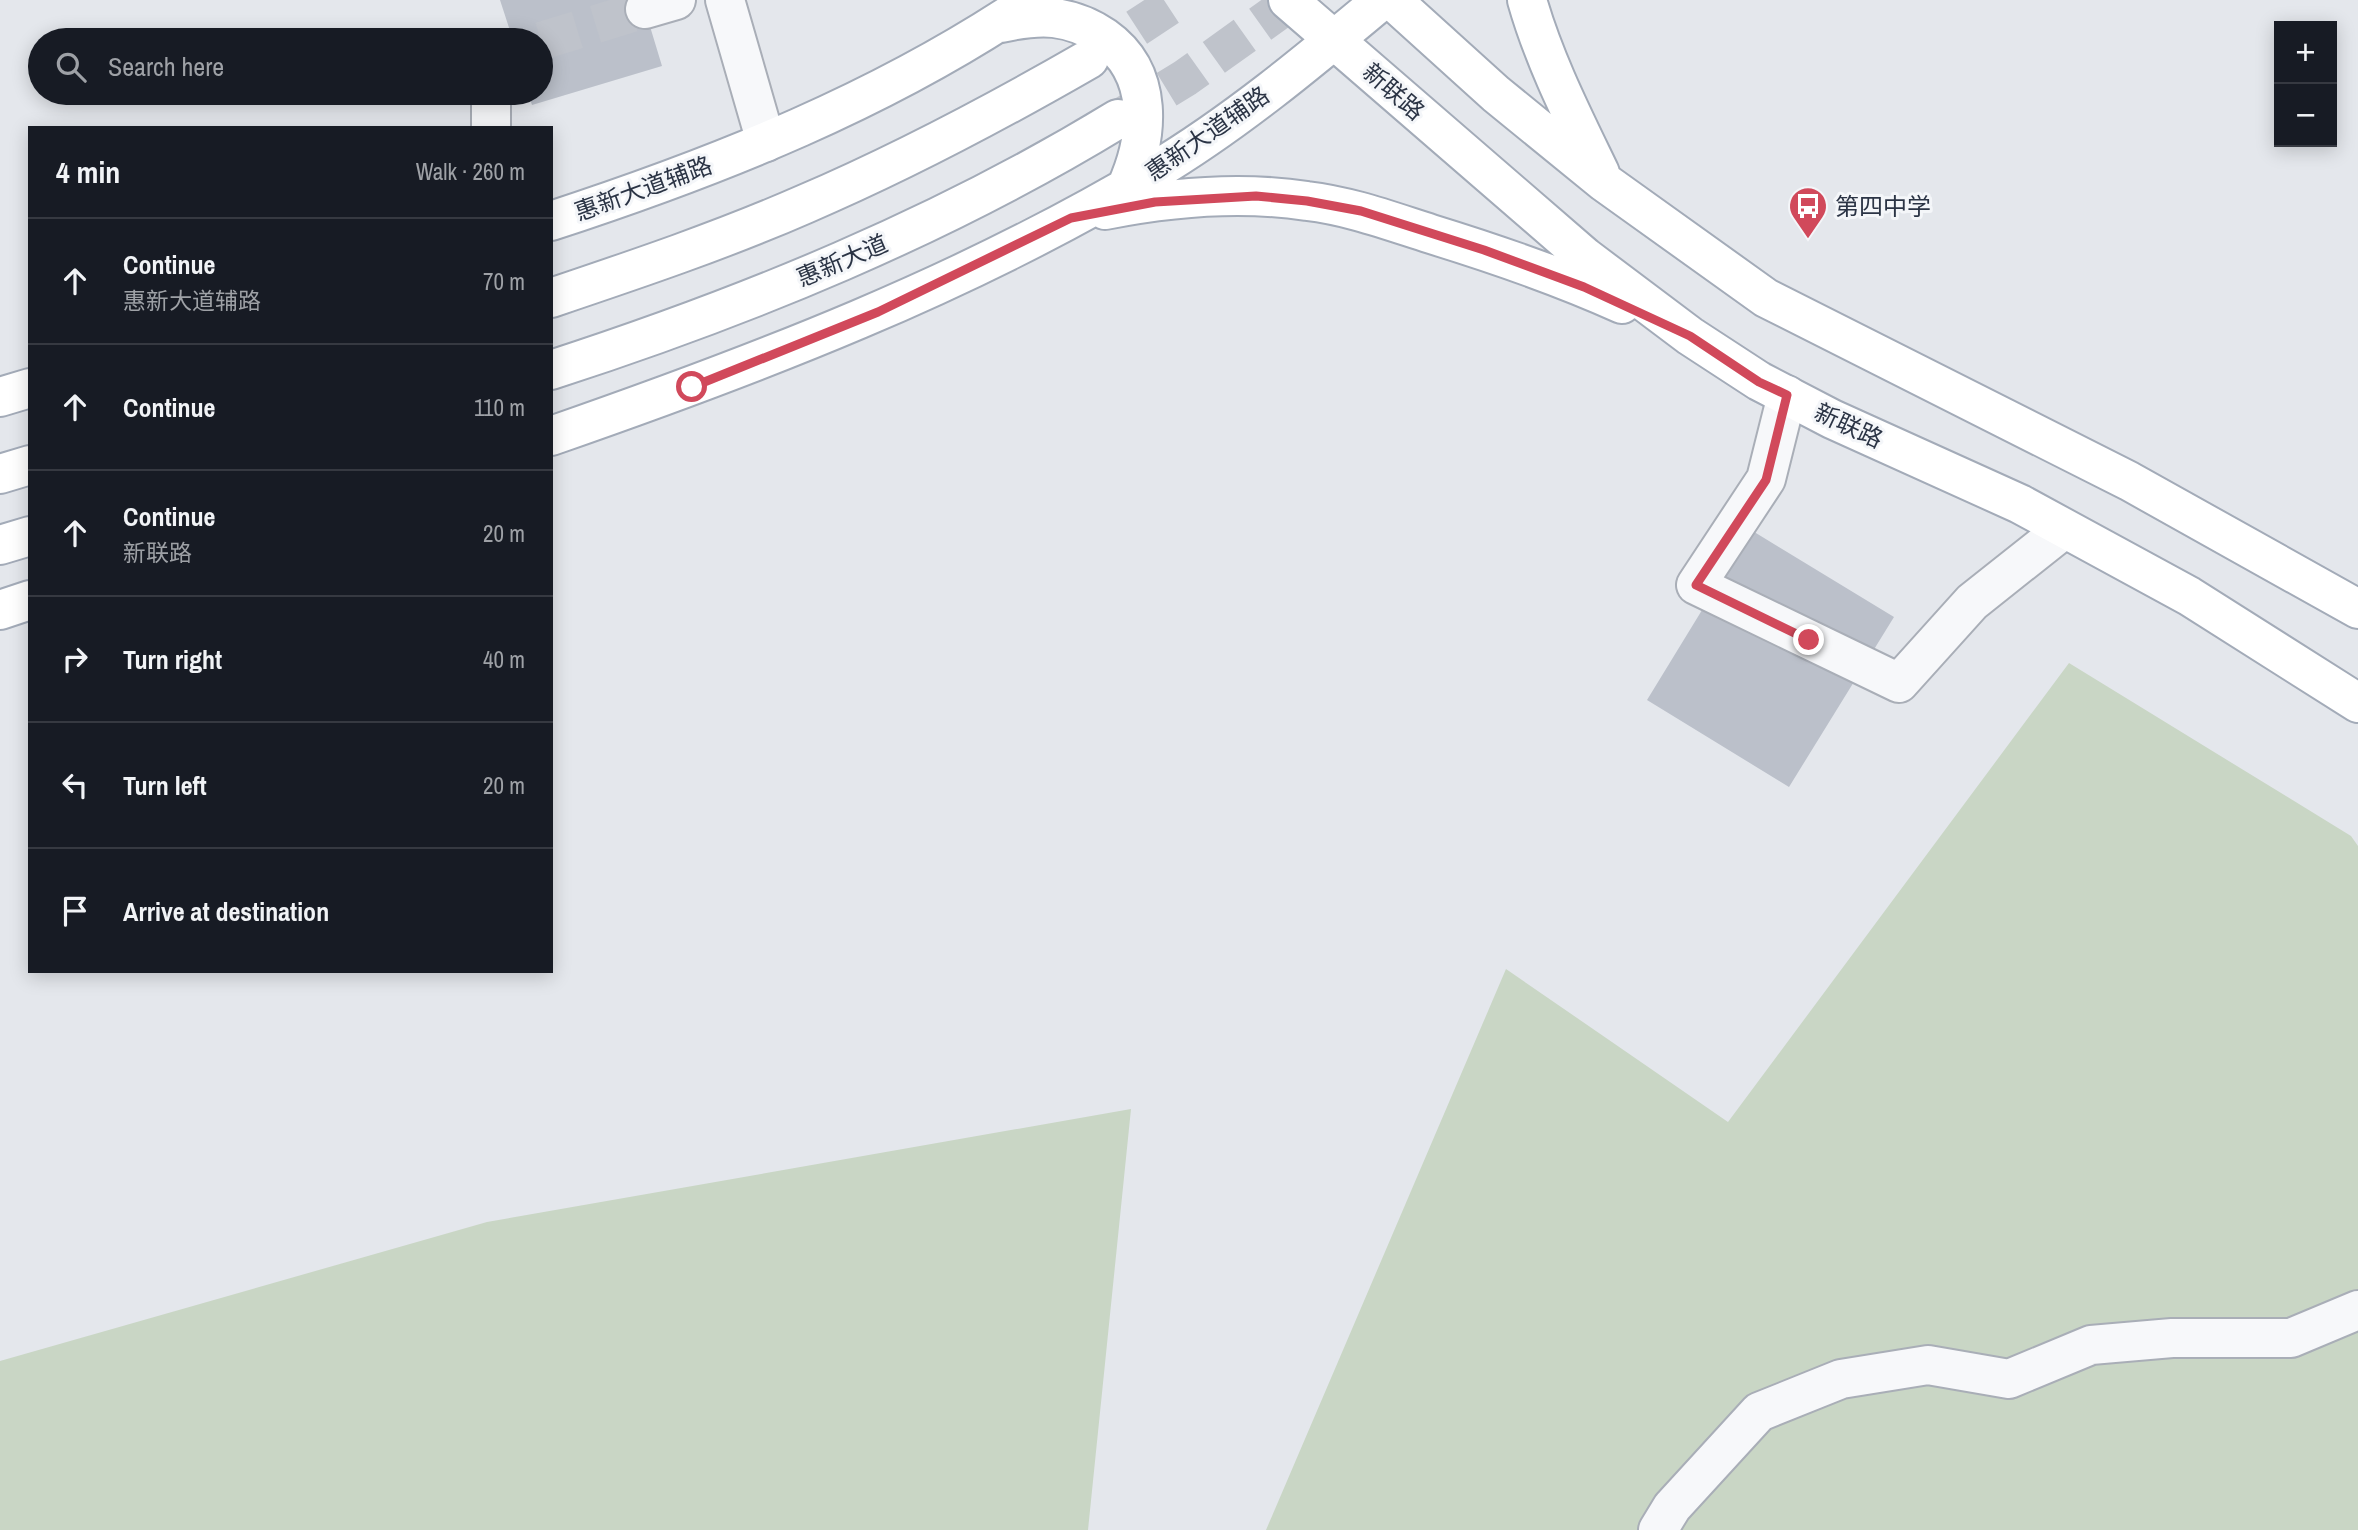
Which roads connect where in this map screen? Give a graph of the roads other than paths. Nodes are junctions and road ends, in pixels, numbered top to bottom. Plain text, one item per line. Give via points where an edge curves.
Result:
1 (725, 0) edge
2 (1032, 0) edge
3 (1288, 0) edge
4 (1382, 0) edge
5 (1392, 0) edge
6 (1527, 0) edge
7 (990, 12) edge
8 (1335, 39) junction
9 (1089, 59) tunnel mouth
10 (491, 105) edge
11 (1118, 119) tunnel mouth
12 (491, 126) edge
13 (766, 142) junction
14 (1604, 181) junction
15 (1126, 188) junction
16 (1071, 218) junction
17 (553, 220) edge
18 (553, 297) edge
19 (1690, 336) junction
20 (553, 369) edge
21 (28, 389) edge
22 (1787, 395) junction
23 (0, 397) edge
24 (553, 435) edge
25 (28, 466) edge
26 (0, 474) edge
27 (2064, 529) junction
28 (28, 537) edge
29 (0, 545) edge
30 (28, 601) edge
31 (2358, 609) edge
32 (0, 610) edge
33 (2358, 703) edge
34 (2358, 1310) edge
35 (1658, 1530) edge

1 - 13 street
2 - 7 main road
3 - 8 main road, 新联路
4 - 8 main road, 惠新大道辅路
5 - 14 main road via 1496,94
6 - 14 main road via 1556,78
7 - 13 main road, 惠新大道辅路 via 949,52 864,99
7 - 15 main road via 1068,20 1098,33 1129,62 1144,113 1138,157
8 - 15 main road, 惠新大道辅路 via 1199,141
8 - 19 main road, 新联路 via 1585,257
9 - 18 main road via 954,134 803,205
10 - 12 street
11 - 20 main road, 惠新大道 via 1033,169 861,253 693,321
13 - 17 main road, 惠新大道辅路
14 - 31 main road via 1766,298 2129,481
15 - 16 main road, 惠新大道辅路
16 - 19 main road via 1129,205 1231,196 1335,205 1484,250 1584,287
16 - 24 main road, 惠新大道辅路 via 878,312 723,375
19 - 22 main road, 新联路
21 - 23 main road
22 - 27 main road, 新联路
22 - 27 street via 1766,480 1696,585 1899,683 1972,602
25 - 26 main road
27 - 33 main road, 新联路 via 2189,596
28 - 29 main road
30 - 32 main road
34 - 35 street via 2291,1338 2172,1338 2091,1345 2009,1378 1928,1365 1841,1378 1759,1412 1672,1507

